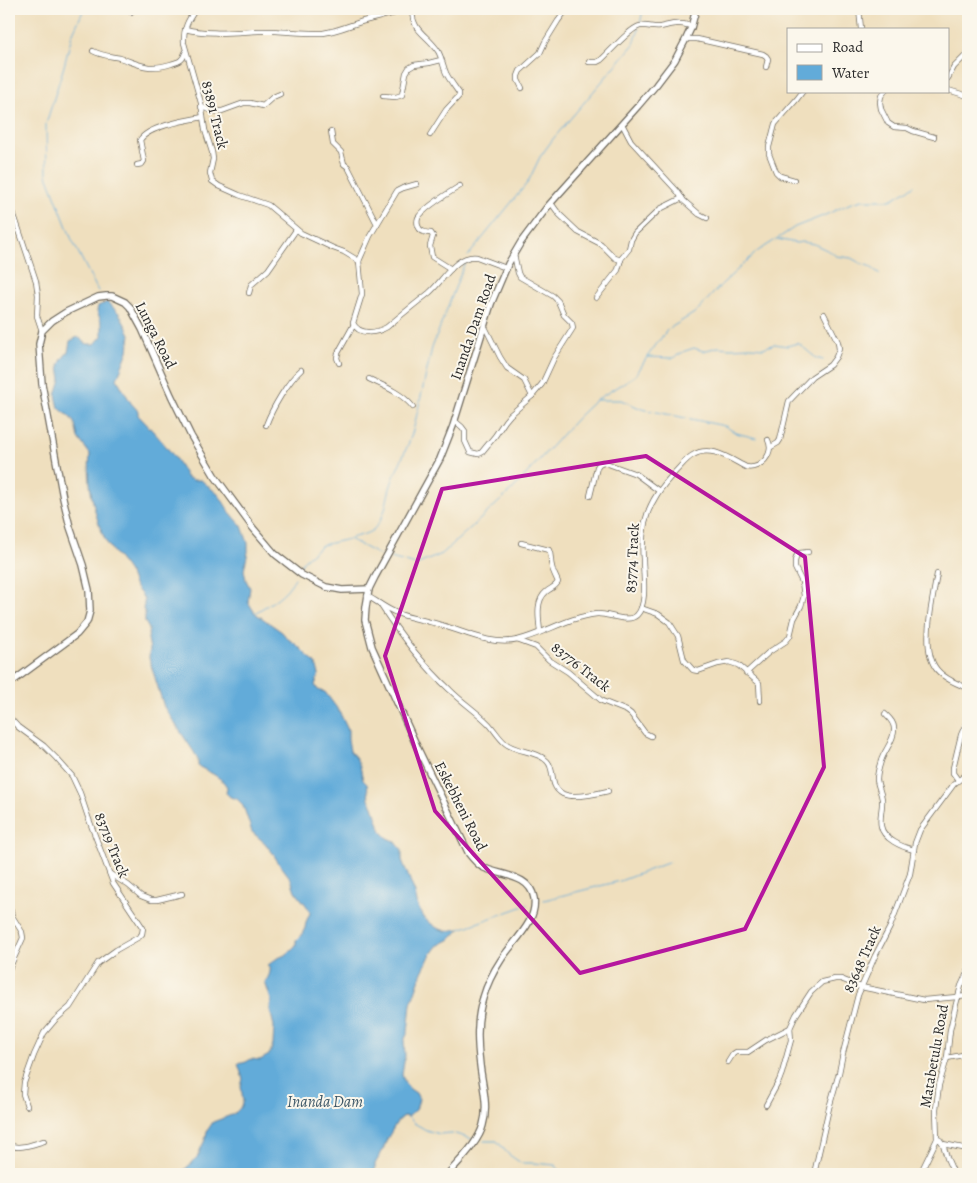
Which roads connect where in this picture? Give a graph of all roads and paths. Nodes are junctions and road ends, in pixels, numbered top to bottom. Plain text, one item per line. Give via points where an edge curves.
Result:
1 (196, 9) edge
2 (410, 9) edge
3 (567, 9) edge
4 (696, 9) edge
5 (859, 9) edge
6 (691, 26) junction
7 (861, 28) edge
8 (185, 29) junction
9 (686, 39) junction
10 (185, 48) junction
11 (93, 51) dead end
12 (968, 53) edge
13 (442, 60) junction
14 (589, 62) dead end
15 (766, 67) dead end
16 (950, 74) edge
17 (522, 88) dead end
18 (950, 91) edge
19 (802, 92) edge
20 (884, 92) edge
21 (280, 94) dead end
22 (383, 96) dead end
23 (968, 96) edge
24 (201, 107) junction
25 (202, 117) junction
26 (622, 124) junction
27 (331, 131) dead end
28 (430, 135) dead end
29 (934, 137) dead end
30 (137, 165) dead end
31 (794, 180) dead end
32 (417, 184) dead end
33 (460, 186) dead end
34 (682, 198) junction
35 (9, 200) edge
36 (551, 203) junction
37 (707, 218) dead end
38 (377, 224) junction
39 (296, 230) junction
40 (514, 254) junction
41 (621, 260) junction
42 (359, 261) junction
43 (506, 268) junction
44 (451, 269) junction
45 (249, 292) dead end
46 (596, 298) dead end
47 (824, 314) dead end
48 (484, 325) junction
49 (353, 326) junction
50 (42, 331) junction
51 (339, 363) dead end
52 (301, 370) dead end
53 (369, 378) dead end
54 (532, 396) junction
55 (412, 408) dead end
56 (455, 422) junction
57 (266, 425) dead end
58 (768, 440) dead end
59 (771, 447) junction
60 (658, 491) junction
61 (590, 496) dead end
62 (522, 543) dead end
63 (808, 552) dead end
64 (937, 574) dead end
65 (368, 592) junction
66 (380, 603) junction
67 (366, 606) joint
68 (641, 608) junction
69 (540, 632) junction
70 (517, 640) junction
71 (746, 672) junction
72 (9, 684) edge
73 (968, 688) edge
74 (760, 702) dead end
75 (885, 714) dead end
76 (9, 717) edge
77 (968, 719) edge
78 (651, 736) dead end
79 (968, 773) edge
80 (958, 780) junction
81 (608, 792) dead end
82 (914, 850) junction
83 (109, 873) junction
84 (9, 874) edge
85 (182, 894) dead end
86 (9, 969) edge
87 (968, 971) edge
88 (861, 987) junction
89 (968, 996) edge
90 (958, 997) junction
91 (790, 1028) junction
92 (968, 1054) edge
93 (947, 1058) junction
94 (728, 1062) dead end
95 (766, 1105) dead end
96 (27, 1106) dead end
97 (937, 1139) junction
98 (44, 1141) dead end
99 (943, 1144) junction
100 (9, 1145) edge
101 (968, 1148) edge
102 (448, 1174) edge
103 (814, 1174) edge
104 (920, 1174) edge
105 (954, 1174) edge

1 - 8 street, 83891 Track
2 - 8 street via 324,32 199,32
2 - 13 street via 416,27
3 - 17 street via 540,53 520,71 518,80
4 - 6 street, Inanda Dam Road
5 - 7 street
6 - 9 street, Inanda Dam Road
6 - 14 street via 678,23 637,27 601,60
8 - 10 street, 83891 Track
9 - 15 street via 763,54 768,59
9 - 26 street, Inanda Dam Road via 675,60
10 - 11 street via 180,62 157,68
10 - 24 street, 83891 Track
12 - 16 street
13 - 22 street via 409,68 402,95
13 - 28 street via 459,94
18 - 23 street
19 - 31 street via 775,124 769,147 776,172
20 - 29 street via 880,102 888,123
21 - 24 street via 263,106 244,103 222,112
24 - 25 street, 83891 Track
25 - 30 street via 154,129 144,136 140,140 144,161
25 - 39 street, 83891 Track via 212,152 212,180 239,195 268,205
26 - 34 street via 631,141
26 - 36 street, Inanda Dam Road
27 - 38 street via 333,144 341,152 344,164
32 - 38 street via 397,191
33 - 44 street via 431,205 417,221 420,230 433,236 430,246 432,257
34 - 37 street
34 - 41 street via 660,209 642,226
35 - 50 street via 36,280 37,316
36 - 40 street, Inanda Dam Road
36 - 41 street via 578,232
38 - 42 street
39 - 42 street, 83891 Track
39 - 45 street via 268,270 251,285
40 - 43 street, Inanda Dam Road
40 - 54 street via 520,277 553,296 573,325 542,384
41 - 46 street via 618,270
42 - 49 street via 362,294
43 - 44 street via 474,256
43 - 48 street, Inanda Dam Road
44 - 49 street via 431,291 382,330 372,333
47 - 59 street, 83774 Track via 838,342 836,357 790,402 780,440
48 - 54 street via 507,368 524,380
48 - 56 street, Inanda Dam Road
49 - 51 street via 338,353
50 - 65 street, Lunga Road via 66,312 98,297 112,296 125,302 138,321 195,444 259,535 275,554 316,583
50 - 72 street via 38,344 44,392 63,498 89,590 90,611 87,622 77,634
52 - 57 street via 285,390
53 - 55 street via 399,394
54 - 56 street via 510,414 478,454 469,450 465,431
56 - 65 street, Inanda Dam Road via 440,459
58 - 59 street
59 - 60 street, 83774 Track via 762,462 750,468 713,452 699,452
60 - 61 street via 636,474 603,462 597,467
60 - 68 street, 83774 Track via 645,522
62 - 69 street via 549,550 558,582 545,592 540,601
63 - 71 street via 800,553 795,560 804,596 790,636
64 - 73 street via 929,619 931,656 939,672
65 - 66 street, 83774 Track
65 - 67 street, Inanda Dam Road
66 - 70 street, 83774 Track via 405,616 473,635
66 - 81 street via 418,656 504,742 550,764 558,790 566,795
67 - 102 street, Eskebheni Road via 368,634 379,664 469,854 481,866 524,882 534,898 535,908 530,920 500,960 484,995 477,1036 484,1093 483,1125 480,1134
68 - 69 street, 83774 Track via 633,618 598,614
68 - 71 street via 669,622 678,636 684,660 693,670 729,662
69 - 70 street, 83774 Track
70 - 78 street, 83776 Track via 536,647 602,701 631,714
71 - 74 street via 759,683
75 - 82 street via 895,728 878,769 881,826 889,838
76 - 83 street, 83719 Track via 18,728 44,746 72,776
77 - 80 street via 952,773
79 - 80 street, 83648 Track
80 - 82 street, 83648 Track via 920,830
82 - 88 street, 83648 Track via 910,874 890,927
83 - 85 street via 151,900
83 - 96 street, 83719 Track via 142,926 142,934 98,963 70,1006 44,1033 24,1083
84 - 86 street via 10,908 23,935
87 - 90 street, Matabetulu Road
88 - 90 street via 924,1000
88 - 91 street via 841,979 822,982 805,1000
88 - 103 street, 83648 Track
89 - 90 street
90 - 93 street, Matabetulu Road
91 - 94 street via 748,1052 736,1052
91 - 95 street via 782,1073
92 - 93 street
93 - 97 street, Matabetulu Road via 936,1098
97 - 99 street
97 - 104 street, Matabetulu Road
98 - 100 street via 16,1147
99 - 101 street
99 - 105 street

